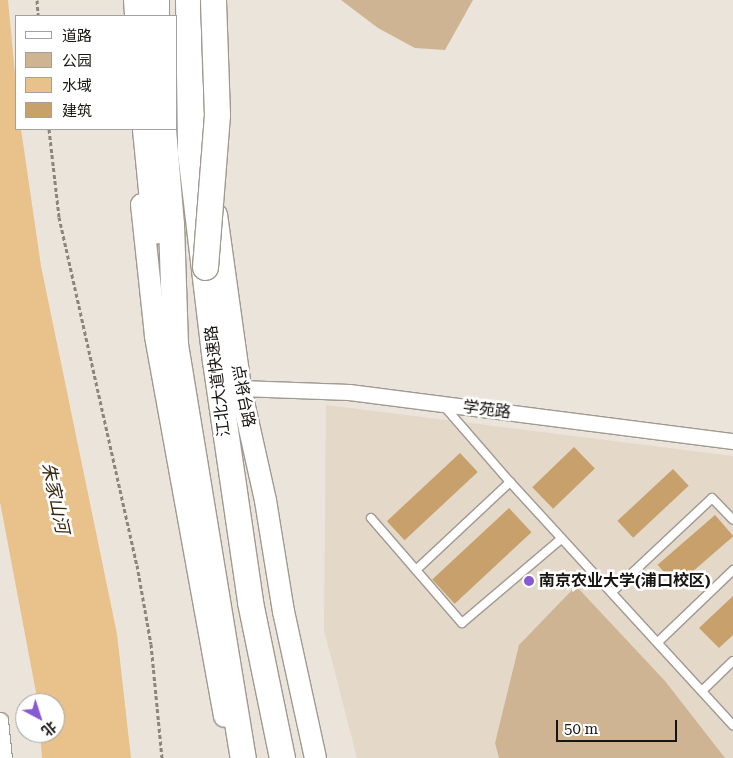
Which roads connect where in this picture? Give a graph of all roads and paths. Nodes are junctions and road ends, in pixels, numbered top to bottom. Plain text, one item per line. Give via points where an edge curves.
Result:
1 (37, 0) edge
2 (128, 0) edge
3 (136, 0) edge
4 (156, 0) edge
5 (188, 0) edge
6 (200, 0) edge
7 (213, 0) edge
8 (38, 15) edge
9 (128, 15) edge
10 (137, 15) edge
11 (156, 15) edge
12 (49, 130) edge
13 (136, 130) edge
14 (145, 130) edge
15 (163, 130) edge
16 (205, 267) junction
17 (174, 344) junction
18 (240, 388) junction
19 (443, 405) junction
20 (733, 442) edge
21 (510, 482) junction
22 (371, 518) dead end
23 (733, 520) edge
24 (561, 539) junction
25 (416, 570) junction
26 (733, 570) edge
27 (612, 592) junction
28 (658, 642) junction
29 (733, 661) edge
30 (704, 690) junction
31 (0, 720) edge
32 (733, 725) edge
33 (4, 758) edge
34 (162, 758) edge
35 (232, 758) edge
36 (243, 758) edge
37 (282, 758) edge
38 (315, 758) edge

1 - 8 path
2 - 9 main road
3 - 10 highway
4 - 11 highway
5 - 16 highway, 江北大道快速路, bridge via 190,152
6 - 18 main road, 点将台路 via 200,91
7 - 16 highway, bridge via 218,115
12 - 34 path via 59,217 138,565
13 - 35 main road via 143,235 155,336
14 - 17 highway via 155,233
15 - 17 highway via 171,224
16 - 37 highway, 江北大道快速路 via 227,455 250,602
17 - 36 highway
18 - 19 street, 学苑路 via 349,392
18 - 38 main road, 点将台路 via 265,500 282,611
19 - 20 street, 学苑路
19 - 21 lane
21 - 24 lane
21 - 25 lane
22 - 25 lane
23 - 27 lane via 712,498
24 - 25 lane via 462,624
24 - 27 lane
26 - 28 lane
27 - 28 lane
28 - 30 lane
29 - 30 lane
30 - 32 lane
31 - 33 street

